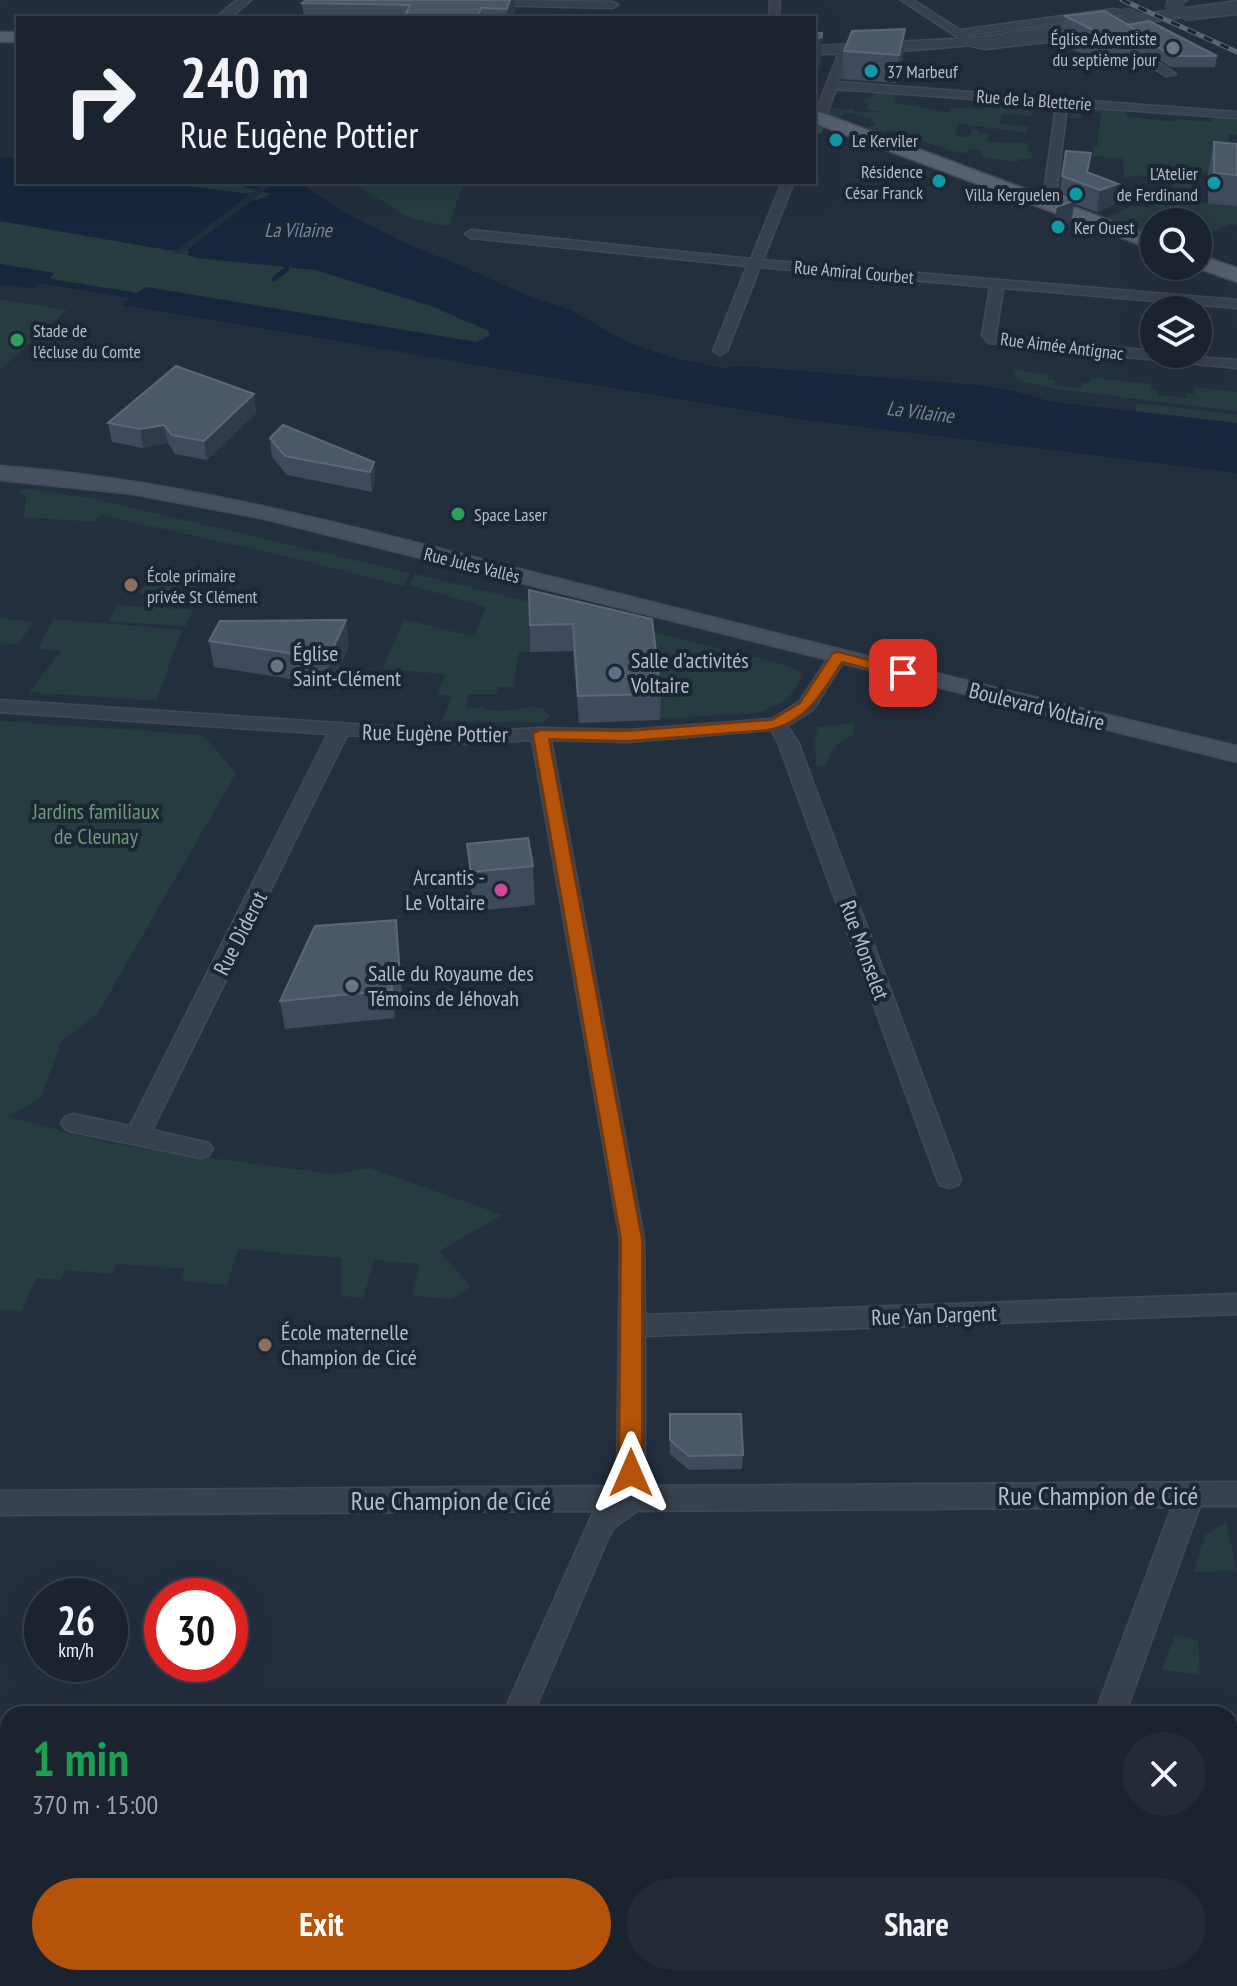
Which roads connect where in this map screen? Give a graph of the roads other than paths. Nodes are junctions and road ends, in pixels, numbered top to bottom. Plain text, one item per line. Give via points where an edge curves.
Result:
1 (245, 0) edge
2 (906, 0) edge
3 (1182, 0) edge
4 (614, 2) edge
5 (482, 3) edge
6 (1237, 8) edge
7 (225, 16) edge
8 (1104, 32) junction
9 (961, 33) junction
10 (975, 44) junction
11 (816, 50) edge
12 (845, 50) junction
13 (1170, 74) dead end
14 (832, 85) junction
15 (1062, 102) junction
16 (1237, 115) edge
17 (816, 120) edge
18 (816, 122) edge
19 (787, 184) edge
20 (1039, 201) junction
21 (471, 234) dead end
22 (1140, 239) edge
23 (755, 263) junction
24 (1212, 266) edge
25 (1236, 275) edge
26 (997, 283) junction
27 (1237, 304) edge
28 (720, 351) dead end
29 (1237, 364) edge
30 (0, 461) edge
31 (0, 473) edge
32 (105, 482) junction
33 (838, 656) junction
34 (0, 706) edge
35 (777, 724) junction
36 (340, 730) junction
37 (540, 734) junction
38 (1237, 754) edge
39 (73, 1123) dead end
40 (137, 1136) junction
41 (201, 1149) dead end
42 (949, 1179) dead end
43 (1237, 1304) edge
44 (631, 1326) junction
45 (1192, 1494) junction
46 (1237, 1494) edge
47 (631, 1499) junction
48 (0, 1503) edge
49 (521, 1706) edge
50 (1113, 1706) edge

1 - 7 street
2 - 9 street
3 - 6 street, bridge via 1171,6 1191,16
4 - 5 street
6 - 10 street
8 - 9 street, bridge via 1147,23 1114,12
8 - 10 street via 998,46
8 - 13 street
9 - 10 street
10 - 12 street
11 - 12 street
12 - 14 street
14 - 15 street, Rue de la Bletterie
14 - 17 street
15 - 16 street, Rue de la Bletterie
15 - 20 street via 1050,195
18 - 20 main road
19 - 23 street
20 - 22 main road
21 - 23 street, Rue Amiral Courbet
23 - 26 street, Rue Amiral Courbet
23 - 28 street
24 - 25 main road
26 - 27 street, Rue Amiral Courbet
26 - 29 street, Rue Aimée Antignac via 989,336 994,340
30 - 32 main road, Rue Jules Vallès
31 - 32 main road, Rue Jules Vallès
32 - 33 main road, Rue Jules Vallès via 377,541
33 - 35 street via 806,706
33 - 38 main road, Boulevard Voltaire
34 - 36 street, Rue Eugène Pottier
35 - 37 street, Rue Eugène Pottier via 628,736
35 - 42 street, Rue Monselet
36 - 37 street, Rue Eugène Pottier via 468,738
36 - 40 street, Rue Diderot
37 - 44 street via 632,1239
39 - 40 street
40 - 41 street
43 - 44 street, Rue Yan Dargent
44 - 47 street
45 - 46 street, Rue Champion de Cicé
45 - 47 street, Rue Champion de Cicé
45 - 50 street
47 - 48 street, Rue Champion de Cicé
47 - 49 street via 598,1529

